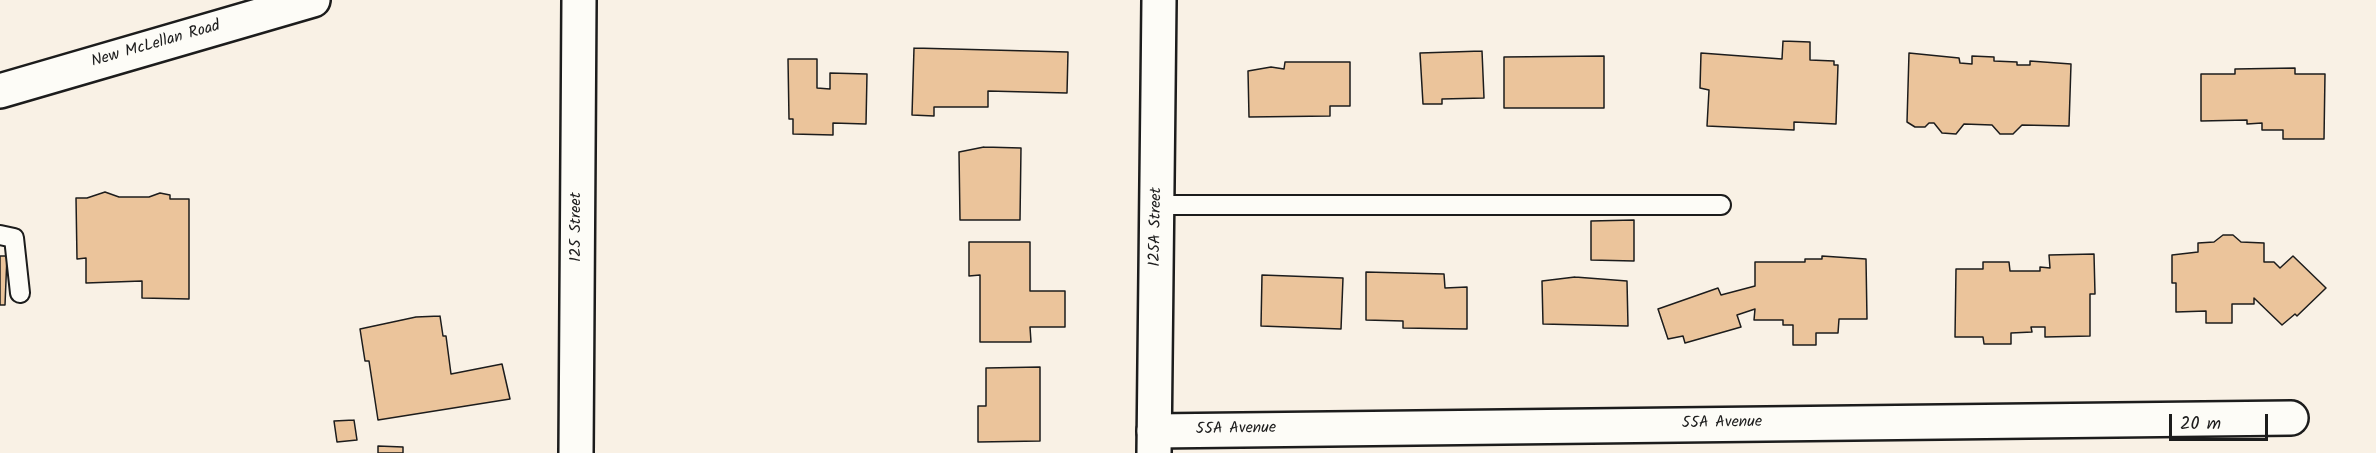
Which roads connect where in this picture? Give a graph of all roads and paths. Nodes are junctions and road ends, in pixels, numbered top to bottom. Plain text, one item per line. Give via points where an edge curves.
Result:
1 (313, 0) edge
2 (579, 0) edge
3 (1159, 0) edge
4 (0, 91) edge
5 (1157, 205) junction
6 (1721, 205) dead end
7 (0, 235) edge
8 (20, 293) dead end
9 (2291, 418) dead end
10 (1154, 442) edge
11 (576, 453) edge

1 - 4 street, New McLellan Road
2 - 11 street, 125 Street
3 - 5 street, 125A Street
5 - 6 lane
5 - 10 street, 125A Street
7 - 8 lane via 14,238
9 - 10 street, 55A Avenue

